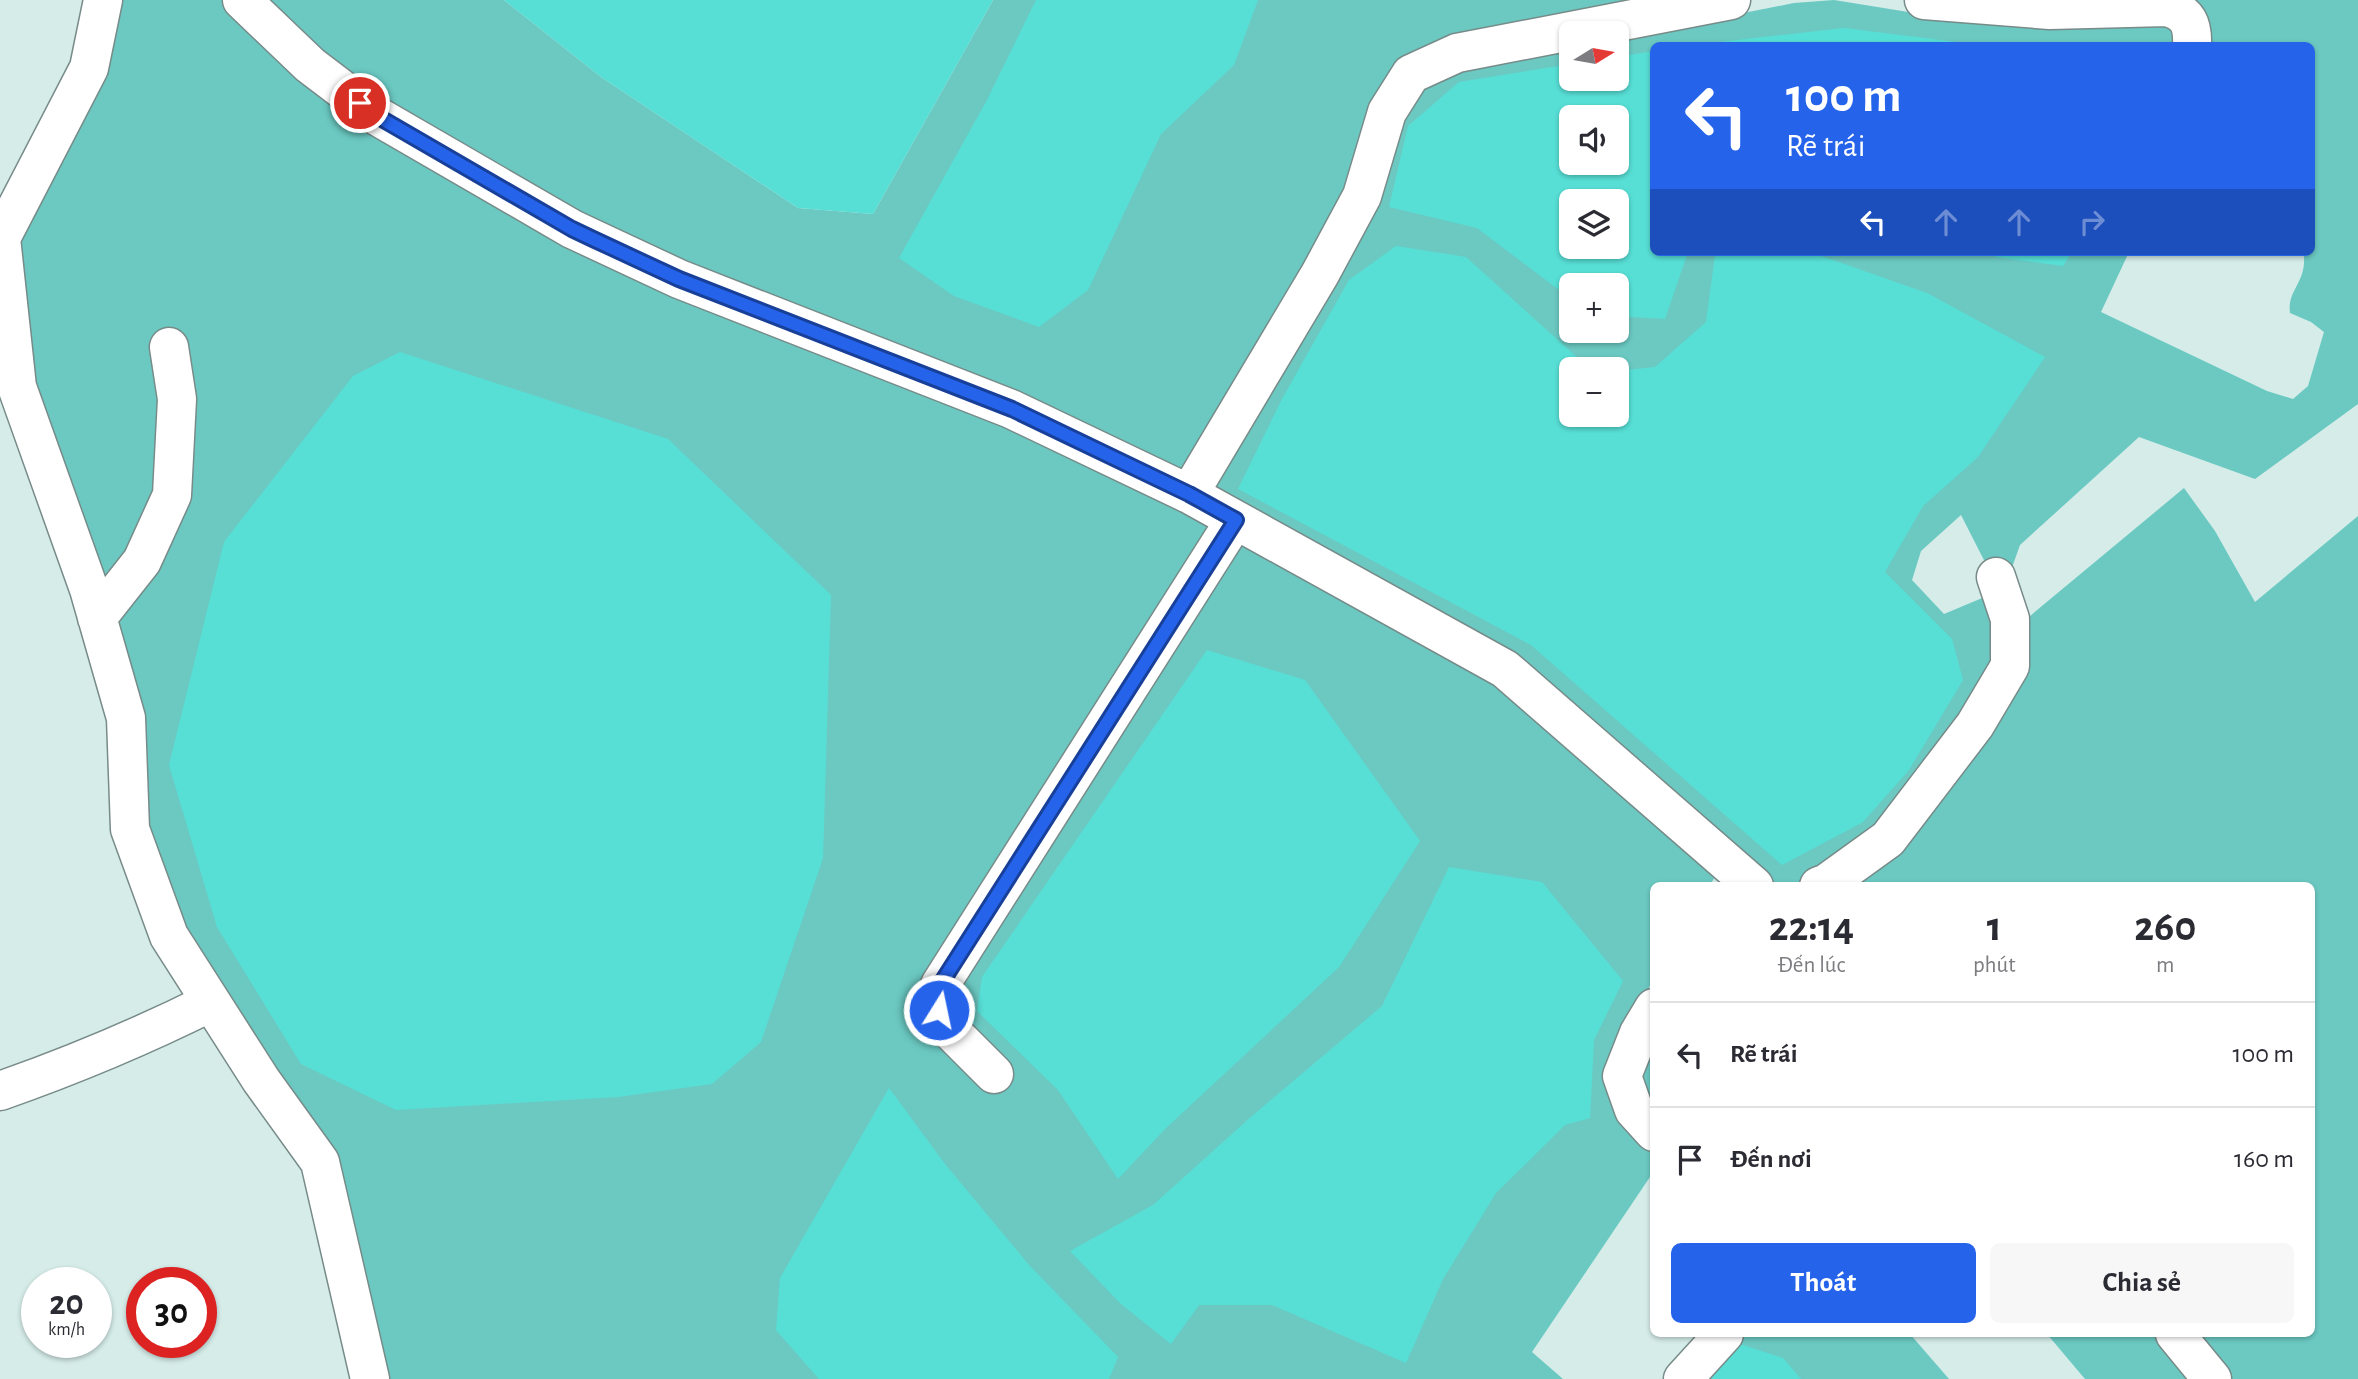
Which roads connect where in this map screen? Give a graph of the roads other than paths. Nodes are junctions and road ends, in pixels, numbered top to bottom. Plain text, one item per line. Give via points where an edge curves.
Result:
1 (103, 0) edge
2 (242, 0) edge
3 (1731, 0) edge
4 (1924, 0) edge
5 (2192, 42) edge
6 (1, 238) edge
7 (169, 347) dead end
8 (1189, 494) junction
9 (1236, 520) junction
10 (1996, 577) dead end
11 (97, 618) junction
12 (1739, 880) edge
13 (1828, 882) edge
14 (211, 1002) junction
15 (1650, 1015) edge
16 (994, 1074) dead end
17 (0, 1091) edge
18 (1650, 1128) edge
19 (1721, 1337) edge
20 (2177, 1337) edge
21 (370, 1379) edge
22 (1683, 1379) edge
23 (2212, 1379) edge

1 - 6 street via 89,68
2 - 8 street via 310,65 377,116 572,229 679,279 1012,409
3 - 8 street via 1457,53 1411,74 1387,112 1362,196
4 - 5 street via 2050,10 2167,7 2186,16
6 - 11 street via 17,387
7 - 11 street via 177,399 172,495 142,561
8 - 9 street
9 - 12 street via 1505,669
9 - 16 street via 940,985 939,1010 951,1031
10 - 13 street via 2010,620 2010,666 1975,725 1888,839
11 - 14 street via 126,718 130,829 169,936
14 - 17 street via 135,1040
14 - 21 street via 320,1162
15 - 18 street via 1622,1076 1634,1110
19 - 22 street
20 - 23 street

